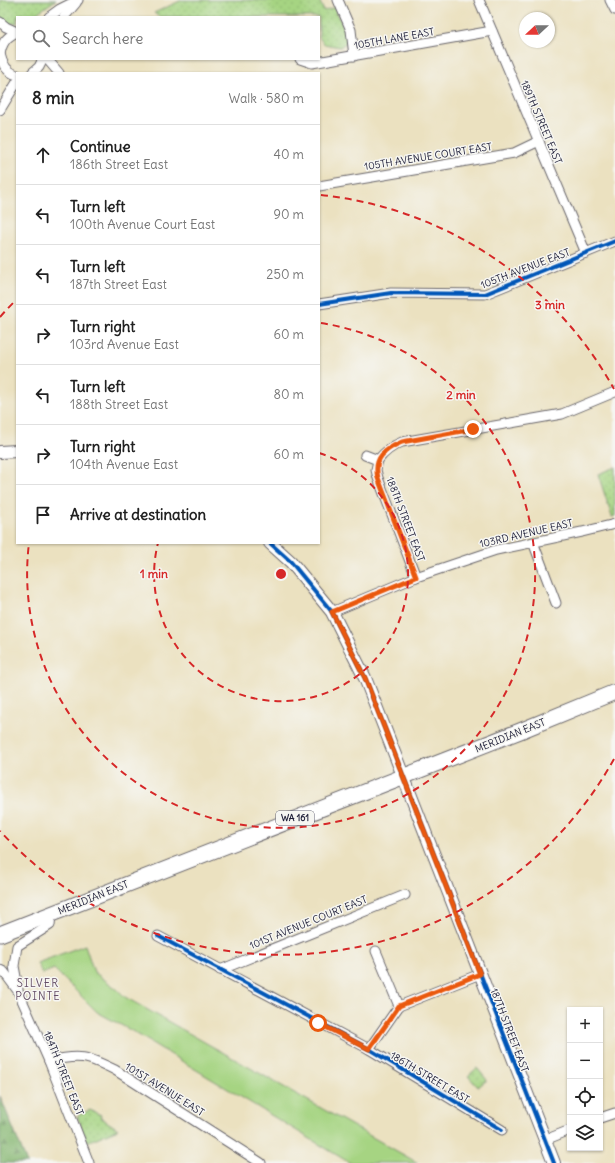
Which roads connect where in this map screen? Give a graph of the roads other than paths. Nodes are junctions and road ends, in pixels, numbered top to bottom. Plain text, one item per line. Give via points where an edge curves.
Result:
1 (78, 0) edge
2 (338, 0) edge
3 (479, 0) edge
4 (610, 0) edge
5 (615, 10) edge
6 (50, 16) edge
7 (65, 16) edge
8 (0, 22) edge
9 (492, 31) junction
10 (16, 32) edge
11 (16, 32) edge
12 (0, 54) edge
13 (354, 56) junction
14 (43, 60) edge
15 (48, 60) edge
16 (303, 60) edge
17 (2, 69) edge
18 (33, 72) edge
19 (58, 72) edge
20 (16, 75) edge
21 (16, 84) edge
22 (0, 110) edge
23 (539, 141) junction
24 (320, 186) edge
25 (615, 241) edge
26 (586, 253) junction
27 (320, 304) edge
28 (615, 392) edge
29 (16, 451) edge
30 (0, 452) edge
31 (365, 455) dead end
32 (378, 460) junction
33 (615, 524) edge
34 (533, 542) junction
35 (271, 544) edge
36 (416, 577) junction
37 (556, 603) dead end
38 (332, 612) junction
39 (615, 692) edge
40 (404, 776) junction
41 (405, 895) dead end
42 (51, 914) junction
43 (0, 934) edge
44 (158, 936) dead end
45 (376, 952) dead end
46 (0, 970) edge
47 (220, 970) junction
48 (480, 974) junction
49 (18, 991) junction
50 (399, 1006) junction
51 (369, 1049) junction
52 (49, 1061) junction
53 (615, 1113) edge
54 (603, 1117) edge
55 (502, 1130) dead end
56 (567, 1131) edge
57 (545, 1140) junction
58 (89, 1163) edge
59 (261, 1163) edge
60 (554, 1163) edge

1 - 6 street
1 - 7 street
2 - 13 street via 350,30
3 - 9 street, 189TH STREET EAST
4 - 5 street
8 - 10 street
9 - 13 street, 105TH LANE EAST
9 - 23 street, 189TH STREET EAST
11 - 12 street via 5,40
12 - 17 street
13 - 16 street, 105TH LANE EAST via 312,63
14 - 18 street via 39,68
15 - 19 street
17 - 20 street
21 - 22 street
23 - 24 street, 105TH AVENUE COURT EAST via 514,153
23 - 26 street, 189TH STREET EAST
25 - 26 street, 105TH AVENUE EAST
26 - 27 street, 105TH AVENUE EAST via 485,294 391,293
28 - 32 street via 562,414 402,442 393,446
29 - 30 street
31 - 32 street
32 - 36 street, 188TH STREET EAST via 378,478
33 - 34 street, 103RD AVENUE EAST
34 - 36 street, 103RD AVENUE EAST via 496,550
34 - 37 street
35 - 38 street, 187TH STREET EAST via 292,562
36 - 38 street, 103RD AVENUE EAST
38 - 40 street, 187TH STREET EAST via 365,678
39 - 40 main road, MERIDIAN EAST / WA 161
40 - 42 main road, MERIDIAN EAST / WA 161
40 - 48 street, 187TH STREET EAST
41 - 47 street, 101ST AVENUE COURT EAST
42 - 43 main road, MERIDIAN EAST / WA 161
42 - 49 street, 184TH STREET EAST via 50,925 17,946 14,966
44 - 47 street, 186TH STREET EAST
45 - 50 street
46 - 49 street, 184TH STREET EAST
47 - 51 street, 186TH STREET EAST
48 - 50 street
48 - 57 street, 187TH STREET EAST
49 - 52 street, 184TH STREET EAST
50 - 51 street
51 - 55 street, 186TH STREET EAST
52 - 58 street, 184TH STREET EAST
52 - 59 street, 101ST AVENUE EAST via 82,1057 115,1070
53 - 54 street
56 - 57 street
57 - 60 street, 187TH STREET EAST

